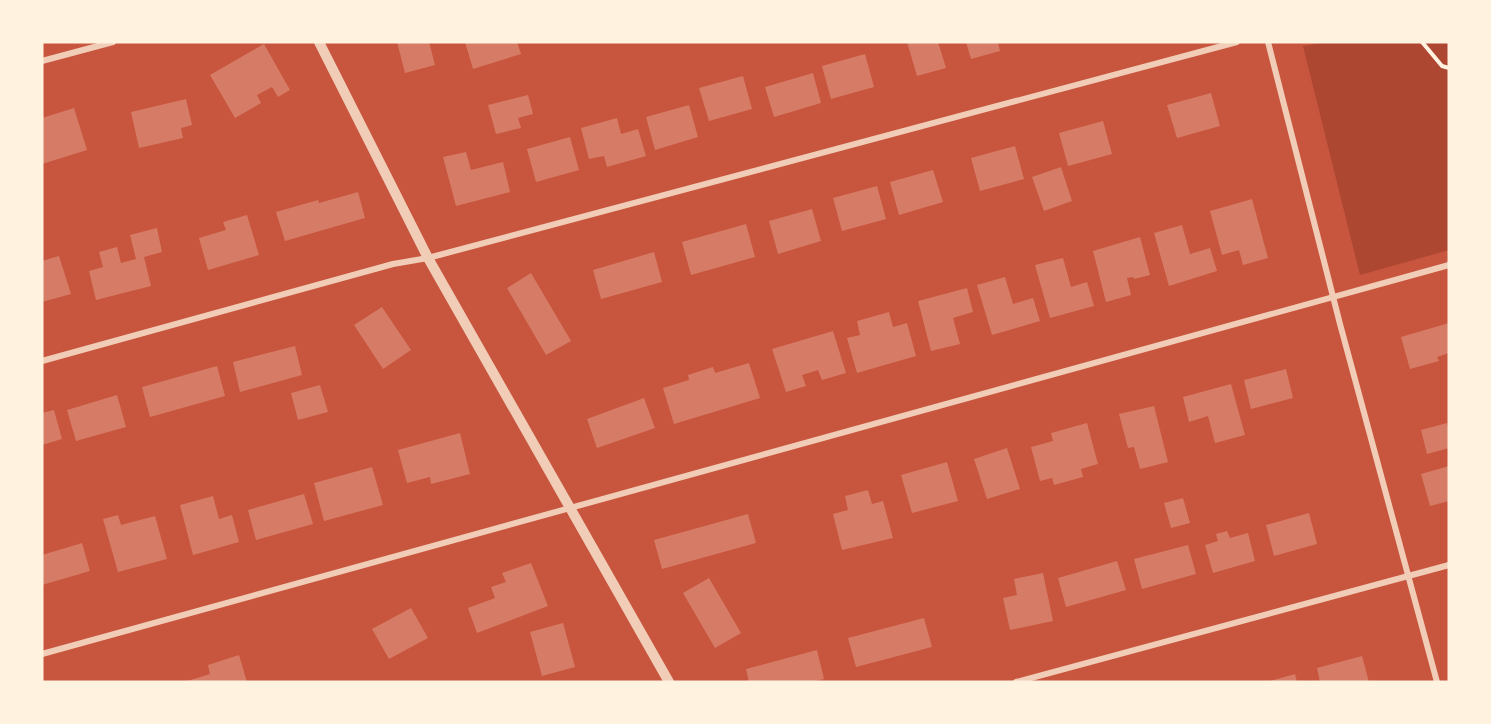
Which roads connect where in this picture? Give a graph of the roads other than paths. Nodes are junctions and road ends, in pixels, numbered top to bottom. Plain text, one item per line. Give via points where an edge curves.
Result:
1 (113, 42) edge
2 (320, 42) edge
3 (1237, 42) edge
4 (1268, 42) edge
5 (42, 61) edge
6 (428, 258) junction
7 (1449, 265) edge
8 (1333, 297) junction
9 (42, 362) edge
10 (571, 508) junction
11 (1449, 565) edge
12 (1407, 577) junction
13 (42, 654) edge
14 (669, 682) edge
15 (1016, 682) edge
16 (1437, 682) edge

1 - 5 street
2 - 6 street
3 - 6 street
4 - 8 street
6 - 9 street via 393,264
6 - 10 street
7 - 8 street
8 - 10 street
8 - 12 street
10 - 13 street
10 - 14 street
11 - 12 street
12 - 15 street
12 - 16 street

